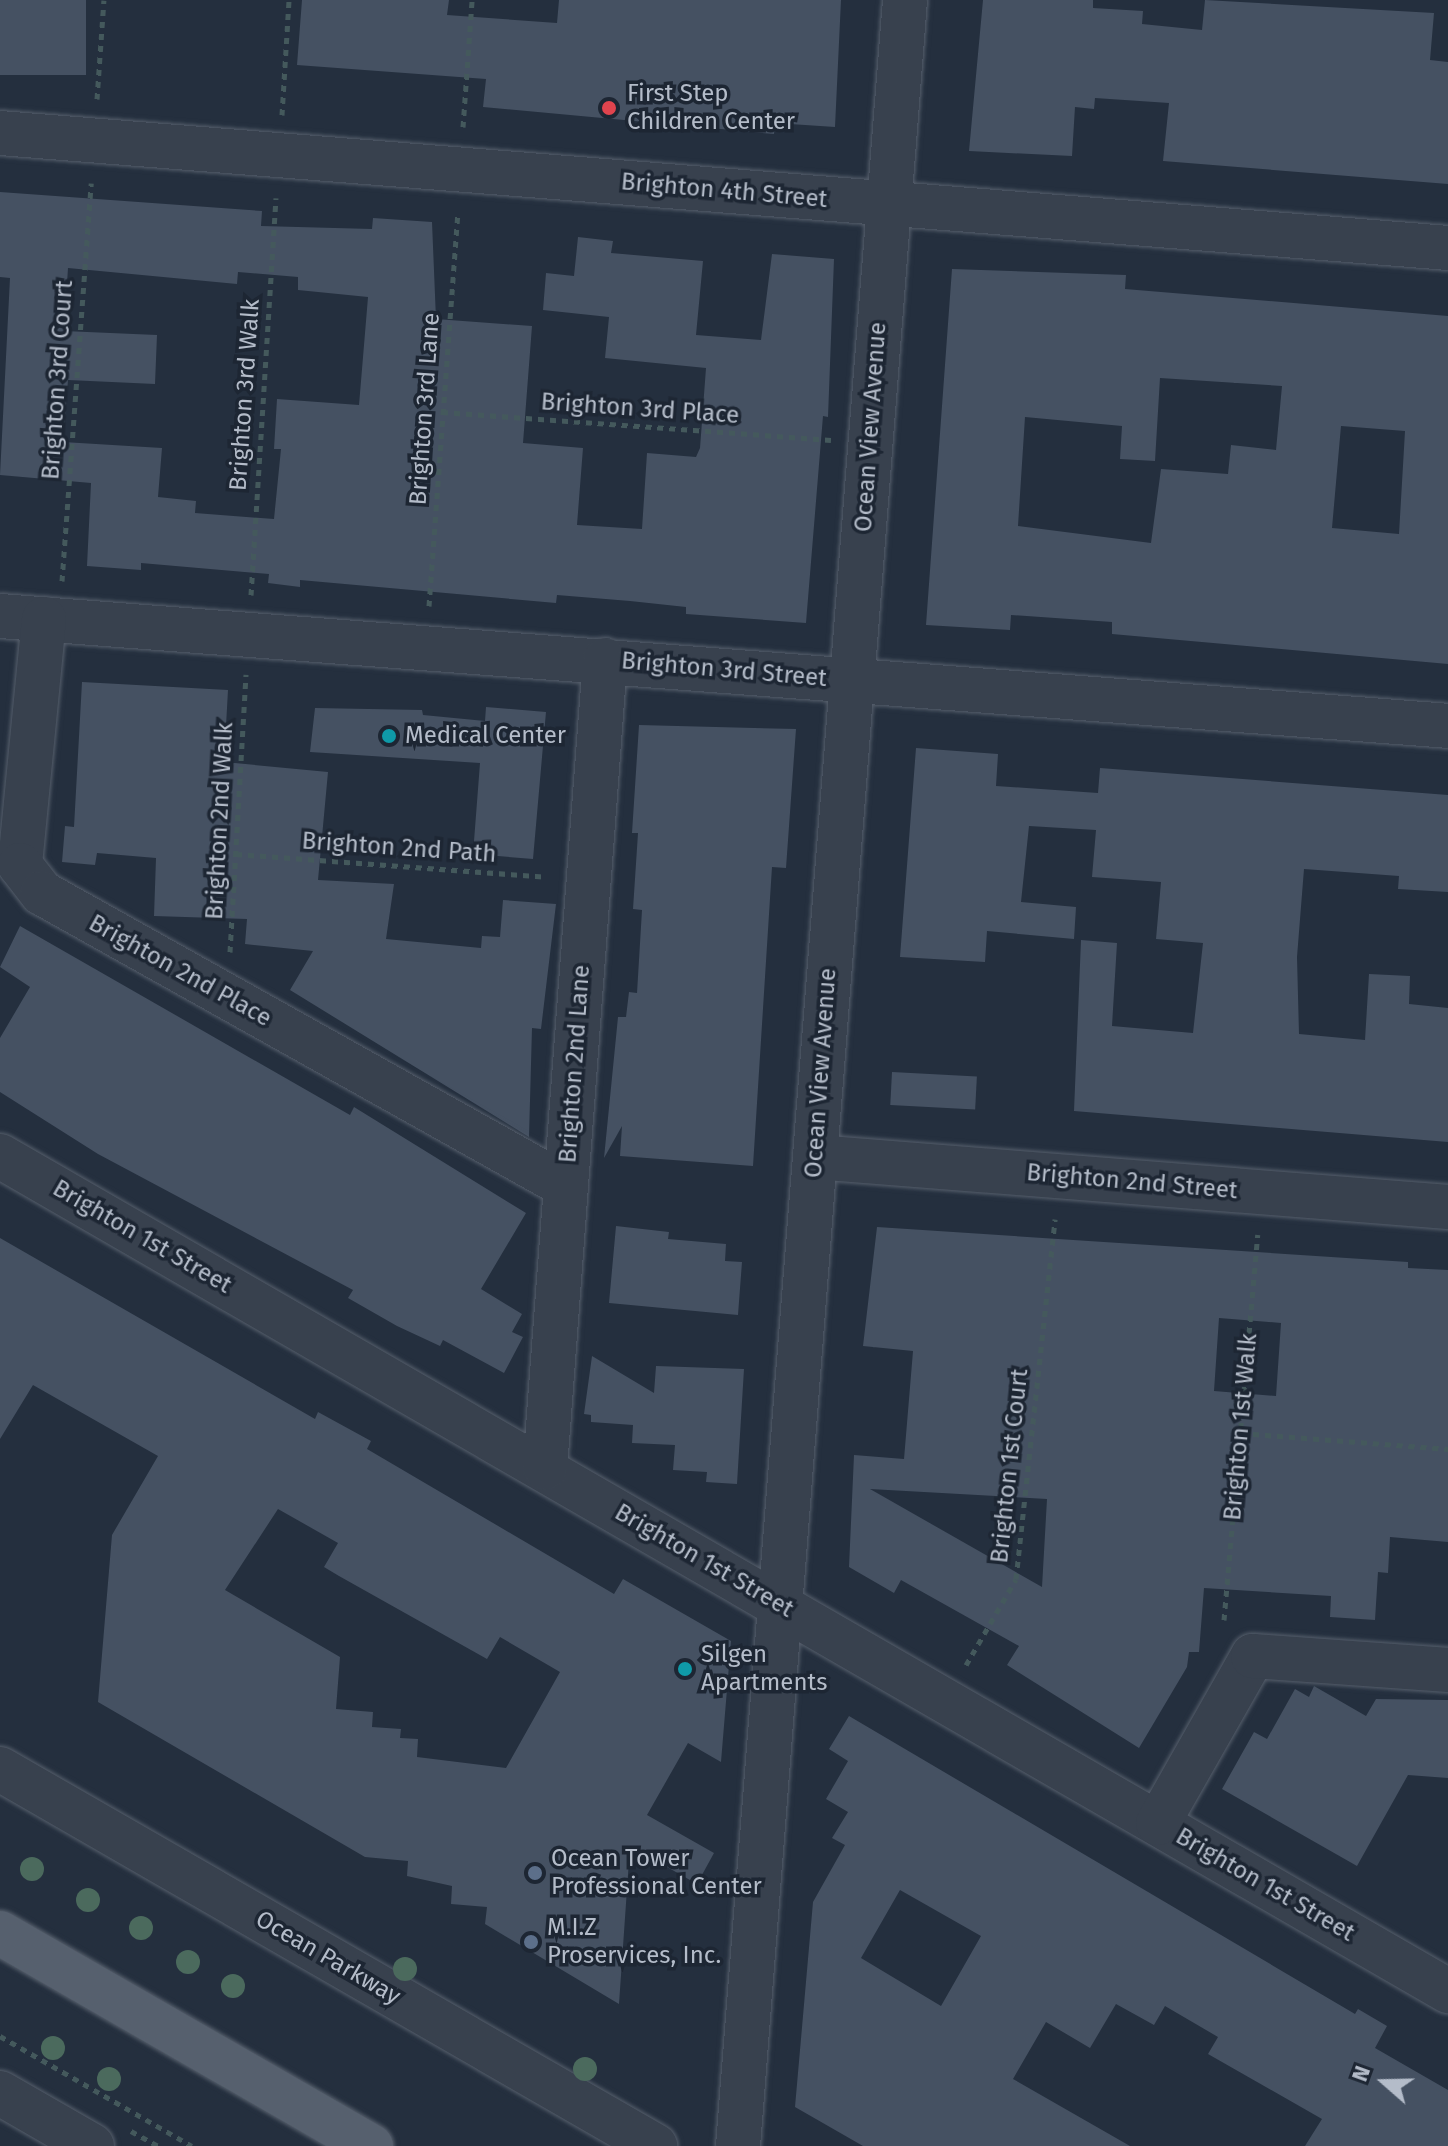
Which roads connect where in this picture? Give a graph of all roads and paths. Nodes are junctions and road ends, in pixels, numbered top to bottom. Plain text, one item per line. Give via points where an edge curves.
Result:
1 (104, 0) edge
2 (289, 0) edge
3 (472, 0) edge
4 (905, 0) edge
5 (97, 100) dead end
6 (282, 115) dead end
7 (463, 130) dead end
8 (0, 133) edge
9 (91, 183) dead end
10 (276, 197) dead end
11 (888, 205) junction
12 (458, 212) dead end
13 (1448, 248) edge
14 (442, 412) junction
15 (836, 441) dead end
16 (251, 596) dead end
17 (53, 600) junction
18 (428, 610) dead end
19 (0, 616) edge
20 (605, 660) junction
21 (246, 673) dead end
22 (852, 680) junction
23 (1448, 726) edge
24 (236, 854) junction
25 (559, 878) dead end
26 (230, 956) dead end
27 (0, 1156) edge
28 (815, 1157) junction
29 (566, 1186) junction
30 (1448, 1207) edge
31 (1056, 1217) dead end
32 (1258, 1233) dead end
33 (1241, 1433) junction
34 (1448, 1449) edge
35 (545, 1468) junction
36 (780, 1605) junction
37 (1224, 1620) dead end
38 (1448, 1670) edge
39 (945, 1700) junction
40 (0, 1769) edge
41 (1158, 1823) junction
42 (0, 1933) edge
43 (1448, 1991) edge
44 (0, 2036) edge
45 (0, 2093) edge
46 (92, 2146) edge
47 (192, 2146) edge
48 (371, 2146) edge
49 (655, 2146) edge
50 (738, 2146) edge

1 - 5 path
2 - 6 path
3 - 7 path
4 - 11 street, Ocean View Avenue
8 - 11 street, Brighton 4th Street
9 - 17 path, Brighton 3rd Court
10 - 16 path, Brighton 3rd Walk
11 - 13 street, Brighton 4th Street
11 - 22 street, Ocean View Avenue
12 - 14 path, Brighton 3rd Lane
14 - 15 path, Brighton 3rd Place
14 - 18 path, Brighton 3rd Lane
17 - 19 street, Brighton 3rd Street
17 - 20 street, Brighton 3rd Street
17 - 29 street, Brighton 2nd Place via 20,865 42,893
20 - 22 street, Brighton 3rd Street
20 - 29 street, Brighton 2nd Lane
21 - 24 path, Brighton 2nd Walk
22 - 23 street, Brighton 3rd Street
22 - 28 street, Ocean View Avenue
24 - 25 path, Brighton 2nd Path
24 - 26 path, Brighton 2nd Walk
27 - 35 street, Brighton 1st Street
28 - 30 street, Brighton 2nd Street
28 - 36 street, Ocean View Avenue
29 - 35 street, Brighton 2nd Lane
31 - 39 path, Brighton 1st Court via 1016,1579
32 - 33 path, Brighton 1st Walk
33 - 34 path
33 - 37 path, Brighton 1st Walk
35 - 36 street, Brighton 1st Street
36 - 39 street, Brighton 1st Street
36 - 50 street, Ocean View Avenue
38 - 41 street via 1253,1656
39 - 41 street, Brighton 1st Street
40 - 49 street, Ocean Parkway
41 - 43 street, Brighton 1st Street
42 - 48 main road
44 - 47 path
45 - 46 street

